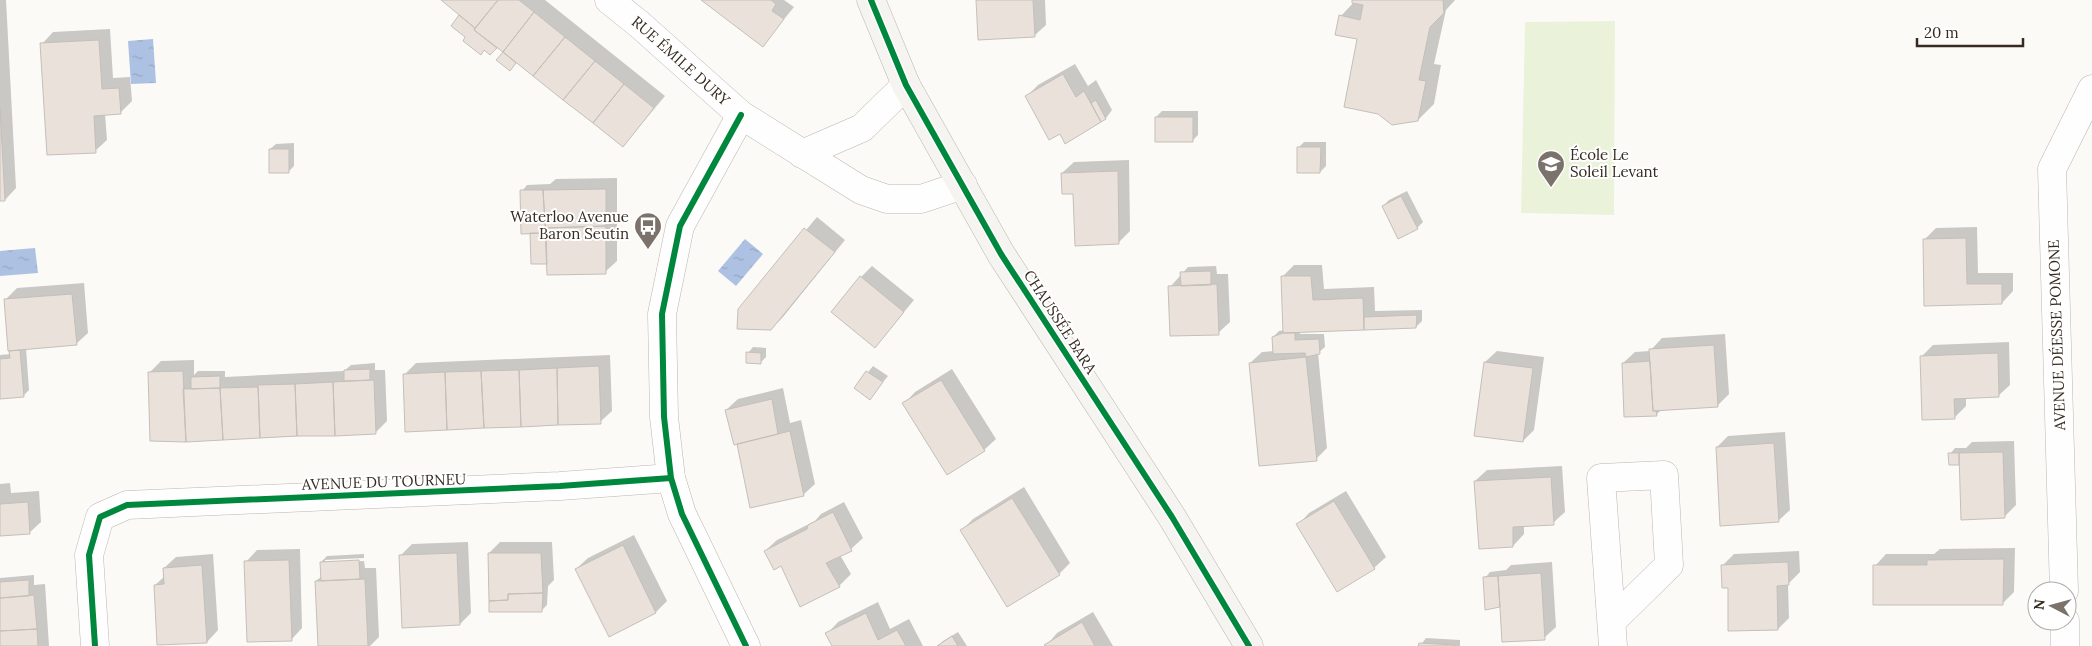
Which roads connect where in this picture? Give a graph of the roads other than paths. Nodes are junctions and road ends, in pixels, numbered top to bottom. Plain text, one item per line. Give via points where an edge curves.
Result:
1 (609, 0) edge
2 (871, 0) edge
3 (906, 84) junction
4 (2092, 89) edge
5 (741, 115) junction
6 (802, 154) junction
7 (963, 185) junction
8 (671, 478) junction
9 (2064, 581) edge
10 (2065, 631) edge
11 (1613, 634) edge
12 (95, 646) edge
13 (746, 646) edge
14 (1249, 646) edge
15 (2065, 646) edge

1 - 5 street, RUE ÉMILE DURY
2 - 3 main road, CHAUSSÉE BARA
3 - 6 street via 862,128
3 - 7 main road, CHAUSSÉE BARA
4 - 9 street, AVENUE DÉESSE POMONE via 2052,169
5 - 6 street, RUE ÉMILE DURY
5 - 8 street via 680,226 662,314 664,417
6 - 7 street, RUE ÉMILE DURY via 861,190 887,199 921,200
7 - 14 main road, CHAUSSÉE BARA via 1001,254 1172,517
8 - 12 street, AVENUE DU TOURNEU via 127,505 100,516 89,555
8 - 13 street via 682,514
10 - 15 street
11 - 11 street via 1669,565 1664,475 1601,478

